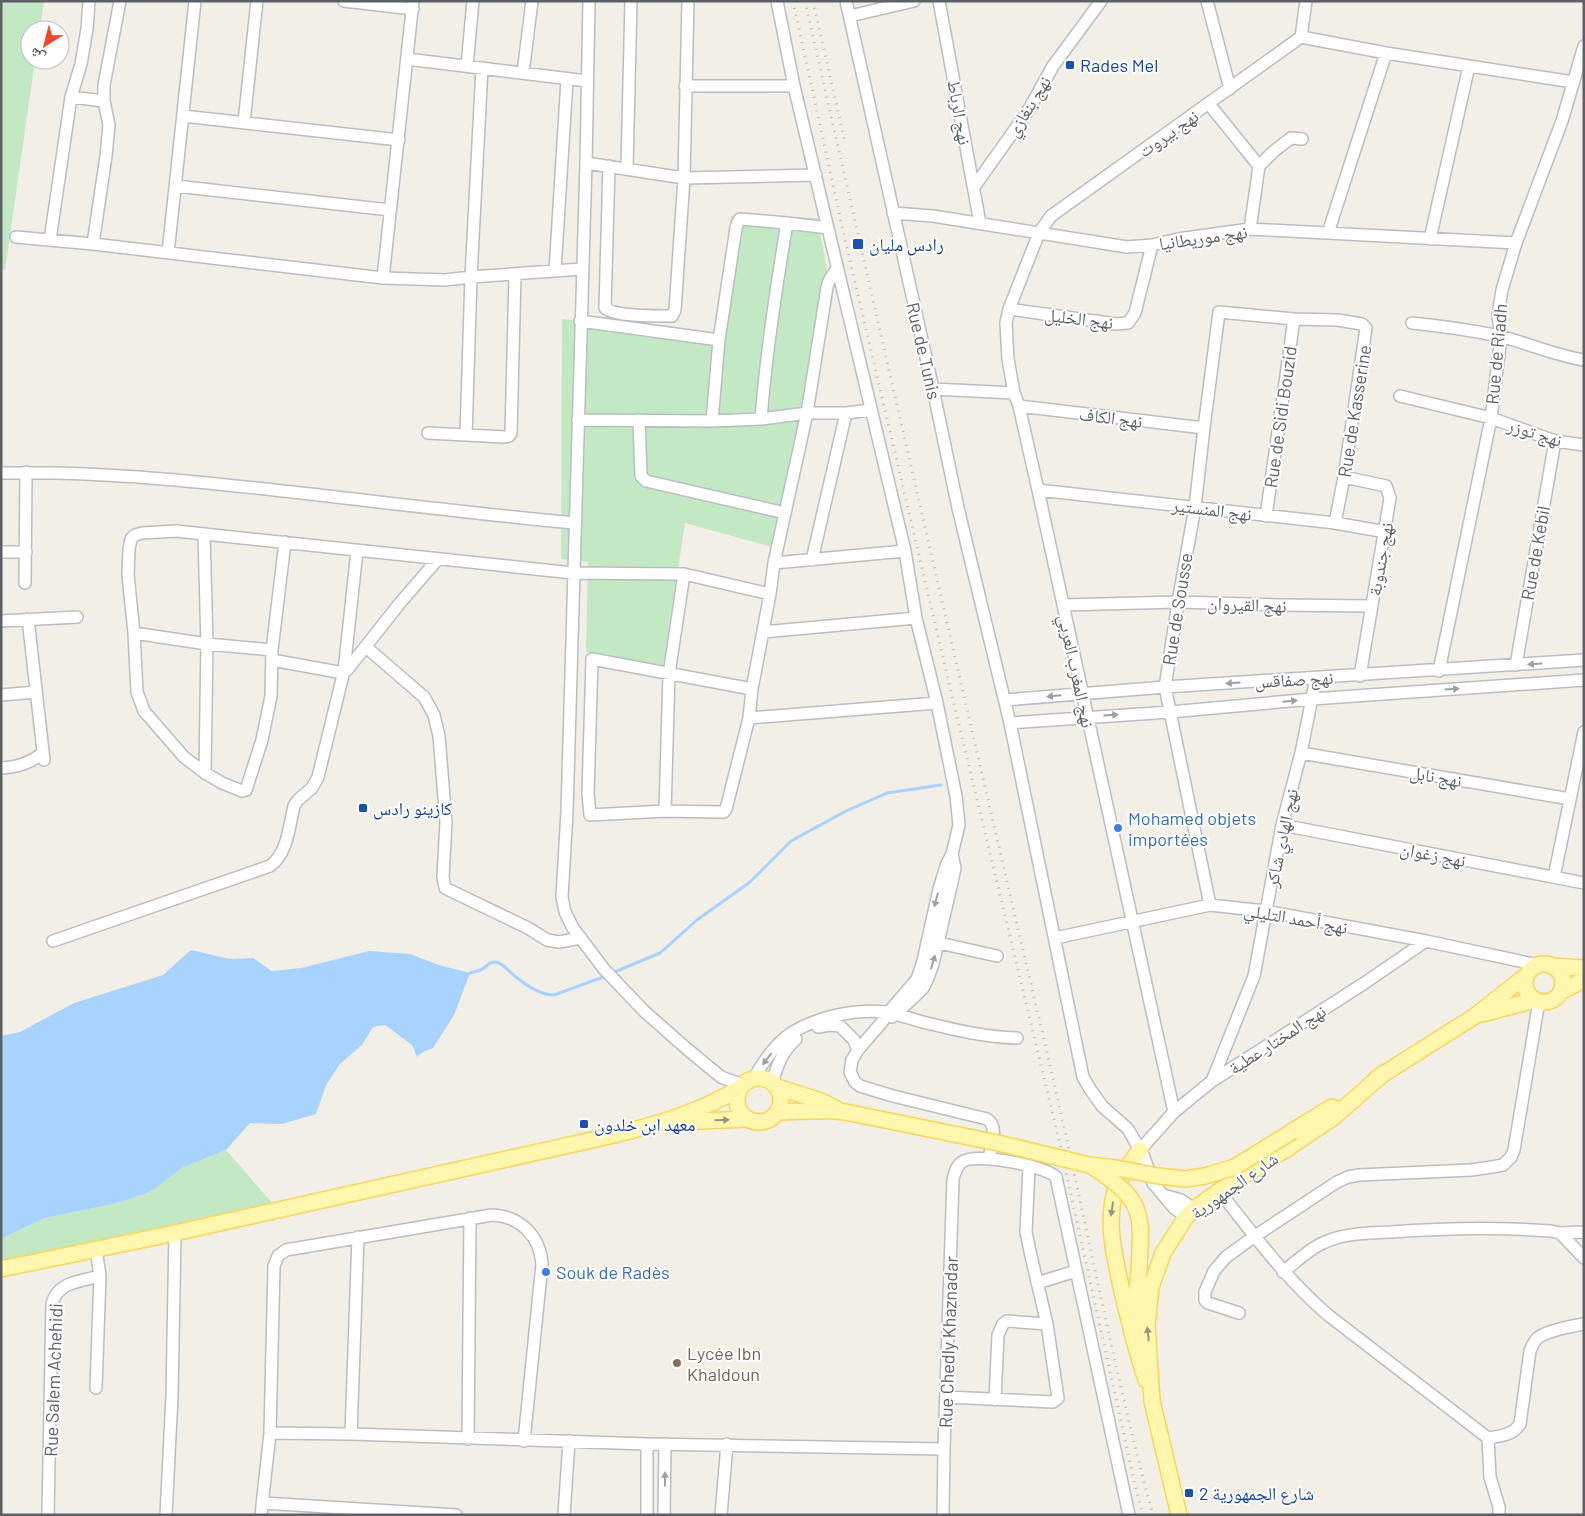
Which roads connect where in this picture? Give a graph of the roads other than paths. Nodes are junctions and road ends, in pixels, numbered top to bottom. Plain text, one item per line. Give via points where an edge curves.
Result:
1 (90, 1) edge
2 (195, 1) edge
3 (257, 1) edge
4 (344, 1) edge
5 (473, 1) edge
6 (532, 1) edge
7 (589, 1) edge
8 (631, 1) edge
9 (688, 1) edge
10 (777, 1) edge
11 (846, 1) edge
12 (914, 1) edge
13 (939, 1) edge
14 (1101, 1) edge
15 (1207, 1) edge
16 (1306, 1) edge
17 (118, 2) edge
18 (413, 5) edge
19 (850, 16) junction
20 (1301, 37) junction
21 (1584, 46) edge
22 (1386, 53) junction
23 (407, 59) junction
24 (468, 66) junction
25 (1469, 66) junction
26 (482, 68) junction
27 (523, 73) junction
28 (567, 80) junction
29 (587, 82) junction
30 (1573, 82) junction
31 (685, 86) junction
32 (794, 86) junction
33 (1230, 89) junction
34 (70, 97) junction
35 (104, 100) junction
36 (1209, 104) junction
37 (183, 116) junction
38 (244, 122) junction
39 (1302, 139) dead end
40 (399, 140) junction
41 (586, 163) junction
42 (609, 166) junction
43 (1259, 166) junction
44 (626, 168) junction
45 (816, 175) junction
46 (684, 178) junction
47 (176, 186) junction
48 (974, 187) junction
49 (390, 210) junction
50 (893, 213) junction
51 (787, 223) junction
52 (980, 223) junction
53 (828, 228) junction
54 (1250, 229) junction
55 (1039, 233) junction
56 (1328, 233) junction
57 (16, 237) dead end
58 (1430, 239) junction
59 (50, 240) junction
60 (1516, 243) junction
61 (92, 244) junction
62 (1152, 245) junction
63 (168, 253) junction
64 (837, 268) junction
65 (582, 269) junction
66 (555, 271) junction
67 (515, 275) junction
68 (471, 277) junction
69 (383, 278) junction
70 (1009, 309) junction
71 (1219, 312) joint
72 (1294, 319) junction
73 (580, 321) junction
74 (1412, 323) dead end
75 (1501, 337) junction
76 (718, 340) junction
77 (1584, 360) edge
78 (933, 389) junction
79 (1014, 393) junction
80 (1400, 396) dead end
81 (1019, 406) junction
82 (871, 410) junction
83 (807, 413) junction
84 (846, 413) junction
85 (1491, 418) junction
86 (761, 419) junction
87 (578, 420) junction
88 (639, 420) junction
89 (712, 421) junction
90 (1204, 428) junction
91 (428, 433) dead end
92 (466, 435) junction
93 (1555, 440) junction
94 (1584, 445) edge
95 (26, 472) junction
96 (1, 473) edge
97 (1344, 476) junction
98 (1038, 490) junction
99 (1195, 507) junction
100 (785, 513) junction
101 (1266, 516) junction
102 (575, 523) junction
103 (1335, 523) junction
104 (1386, 532) junction
105 (204, 534) junction
106 (285, 542) junction
107 (358, 551) junction
108 (905, 551) junction
109 (1, 552) edge
110 (26, 552) junction
111 (438, 559) junction
112 (812, 560) junction
113 (774, 563) junction
114 (573, 573) junction
115 (684, 574) junction
116 (26, 583) dead end
117 (770, 594) junction
118 (1178, 602) junction
119 (1063, 605) junction
120 (1372, 606) junction
121 (77, 617) dead end
122 (916, 618) junction
123 (28, 620) junction
124 (1, 621) edge
125 (763, 632) junction
126 (134, 633) junction
127 (206, 644) junction
128 (366, 647) junction
129 (272, 655) junction
130 (1584, 660) edge
131 (1516, 665) junction
132 (344, 671) junction
133 (1439, 671) junction
134 (669, 674) junction
135 (1360, 676) junction
136 (1316, 678) junction
137 (1584, 680) edge
138 (1165, 687) junction
139 (752, 689) junction
140 (36, 692) junction
141 (1, 694) edge
142 (1082, 694) junction
143 (1312, 699) junction
144 (1005, 700) junction
145 (937, 703) junction
146 (1170, 712) junction
147 (1087, 717) junction
148 (749, 718) junction
149 (1010, 723) junction
150 (1584, 732) edge
151 (1301, 753) junction
152 (1, 768) edge
153 (205, 773) junction
154 (1570, 799) junction
155 (664, 811) junction
156 (1282, 825) junction
157 (1554, 877) junction
158 (1584, 883) edge
159 (1210, 905) junction
160 (1265, 911) junction
161 (1133, 920) junction
162 (581, 938) junction
163 (1055, 938) junction
164 (53, 941) dead end
165 (932, 942) junction
166 (1426, 942) junction
167 (997, 956) dead end
168 (1539, 968) junction
169 (1584, 968) edge
170 (1584, 980) edge
171 (1562, 991) junction
172 (1537, 1001) junction
173 (888, 1016) junction
174 (1475, 1016) junction
175 (1017, 1038) dead end
176 (858, 1050) junction
177 (1384, 1074) junction
178 (1212, 1080) junction
179 (745, 1084) junction
180 (775, 1085) junction
181 (778, 1112) junction
182 (848, 1112) junction
183 (1174, 1112) junction
184 (747, 1119) junction
185 (662, 1122) junction
186 (1140, 1150) junction
187 (989, 1158) junction
188 (1089, 1165) junction
189 (1029, 1167) junction
190 (1219, 1191) junction
191 (1190, 1213) junction
192 (470, 1218) junction
193 (1584, 1232) edge
194 (175, 1233) junction
195 (1560, 1233) junction
196 (1255, 1236) junction
197 (358, 1237) junction
198 (96, 1249) junction
199 (1584, 1258) edge
200 (1, 1269) edge
201 (1076, 1271) junction
202 (1283, 1272) junction
203 (100, 1276) junction
204 (1037, 1283) junction
205 (1239, 1313) dead end
206 (1047, 1324) junction
207 (1584, 1324) edge
208 (1133, 1340) junction
209 (96, 1388) dead end
210 (946, 1397) junction
211 (995, 1400) junction
212 (1152, 1400) junction
213 (270, 1433) junction
214 (351, 1434) junction
215 (1488, 1438) junction
216 (468, 1439) junction
217 (524, 1441) junction
218 (569, 1441) junction
219 (647, 1444) junction
220 (665, 1444) junction
221 (726, 1444) junction
222 (944, 1449) junction
223 (263, 1503) junction
224 (48, 1515) edge
225 (166, 1515) edge
226 (262, 1515) edge
227 (456, 1515) edge
228 (564, 1515) edge
229 (647, 1515) edge
230 (664, 1515) edge
231 (721, 1515) edge
232 (943, 1515) edge
233 (1129, 1515) edge
234 (1179, 1515) edge
235 (1499, 1515) edge

1 - 34 street via 81,64
2 - 37 street
3 - 38 street
4 - 18 street
5 - 24 street
6 - 27 street
7 - 29 street
8 - 44 street
9 - 31 street
10 - 32 street
11 - 19 street, Rue de Tunis
12 - 19 street
13 - 48 street, نهج الرباط
14 - 48 street, نهج بنغازي via 1053,66 1028,110
15 - 33 street
16 - 20 street
17 - 35 street
18 - 23 street
19 - 50 street, Rue de Tunis
20 - 22 street
20 - 33 street, نهج بيروت
21 - 30 street, Rue de Riadh
22 - 25 street
22 - 56 street
23 - 24 street
23 - 40 street
24 - 26 street
25 - 30 street
25 - 58 street
26 - 27 street
26 - 68 street
27 - 28 street
28 - 29 street
28 - 66 street
29 - 41 street
30 - 60 street, Rue de Riadh via 1562,121
31 - 32 street
31 - 46 street
32 - 45 street
33 - 36 street, نهج بيروت
34 - 35 street
34 - 59 street
35 - 61 street via 109,125
36 - 43 street
36 - 55 street, نهج بيروت via 1051,216
37 - 38 street
37 - 47 street
38 - 40 street
39 - 43 street via 1292,138
40 - 49 street
41 - 42 street
41 - 65 street
42 - 44 street
42 - 46 street via 605,308 610,311 642,316 674,314
43 - 54 street
44 - 46 street
45 - 46 street
45 - 53 street
47 - 49 street
47 - 63 street
48 - 52 street, نهج الرباط
49 - 69 street
50 - 52 street, نهج موريطانيا
50 - 78 street, Rue de Tunis
51 - 53 street
51 - 76 street via 739,220
51 - 86 street via 770,324
52 - 55 street, نهج موريطانيا
53 - 64 street
54 - 56 street, نهج موريطانيا
54 - 62 street, نهج موريطانيا
55 - 62 street, نهج موريطانيا via 1127,247
55 - 70 street, نهج المغرب العربي
56 - 58 street, نهج موريطانيا
57 - 59 street
58 - 60 street, نهج موريطانيا
59 - 61 street
60 - 75 street, Rue de Riadh via 1498,315
61 - 63 street
62 - 70 street, نهج الخليل via 1134,313 1128,323
63 - 69 street
64 - 82 street
64 - 83 street via 828,281
65 - 66 street
65 - 73 street
66 - 67 street
67 - 68 street
67 - 92 street via 511,433 505,437
68 - 69 street via 445,280
68 - 92 street
70 - 79 street, نهج المغرب العربي via 1006,323 1008,359
71 - 72 street, Rue de Kasserine
71 - 90 street, Rue de Sousse
72 - 97 street, Rue de Kasserine via 1337,320 1362,324 1366,328
72 - 101 street, Rue de Sidi Bouzid
73 - 76 street
73 - 87 street
74 - 75 street
75 - 77 street
75 - 85 street, Rue de Riadh
76 - 89 street
78 - 79 street
78 - 144 street, Rue de Tunis
79 - 81 street, نهج المغرب العربي
80 - 85 street, نهج توزر
81 - 90 street, نهج الكاف
81 - 98 street, نهج المغرب العربي
82 - 84 street
82 - 108 street
83 - 84 street
83 - 86 street
83 - 100 street
84 - 112 street
85 - 93 street, نهج توزر
85 - 133 street, Rue de Riadh
86 - 89 street
87 - 88 street
87 - 102 street
88 - 89 street
88 - 100 street via 641,476 646,481
90 - 99 street, Rue de Sousse
91 - 92 street
93 - 94 street, نهج توزر
93 - 131 street, Rue de Kebil
95 - 96 street
95 - 102 street via 115,474 226,484
95 - 110 street
97 - 103 street, Rue de Kasserine
97 - 104 street, نهج جندوبة via 1388,488
98 - 99 street, نهج المنستير
98 - 119 street, نهج المغرب العربي
99 - 101 street, نهج المنستير
99 - 118 street, Rue de Sousse
100 - 113 street
101 - 103 street, نهج المنستير
102 - 114 street
103 - 104 street, نهج المنستير
104 - 120 street, نهج جندوبة
105 - 106 street
105 - 126 street via 156,532 135,535 131,540 128,575
105 - 127 street
106 - 107 street
106 - 129 street
107 - 111 street
107 - 132 street
108 - 112 street
108 - 122 street
109 - 110 street
110 - 116 street
111 - 114 street
111 - 128 street
112 - 113 street
113 - 117 street
114 - 115 street
114 - 162 street via 562,897 565,912
115 - 117 street
115 - 134 street
117 - 125 street
118 - 119 street, نهج القيروان
118 - 120 street, نهج القيروان
118 - 138 street, Rue de Sousse
119 - 142 street, نهج المغرب العربي
120 - 135 street, نهج جندوبة
121 - 123 street
122 - 125 street
122 - 145 street
123 - 124 street
123 - 140 street
125 - 139 street
126 - 127 street
126 - 153 street via 137,692 144,711 184,757
127 - 129 street
127 - 153 street
128 - 132 street
128 - 162 street via 424,697 434,715 440,736 446,822 444,888 547,940 560,942
129 - 132 street
129 - 153 street via 271,696 248,787 242,791
130 -> 131 street, نهج صفاقس
131 - 133 street, نهج صفاقس
132 - 164 street via 318,777 294,806 283,852 278,860 270,866
133 - 135 street, نهج صفاقس
134 - 139 street
134 - 155 street
134 - 155 street via 591,660 588,813
135 - 136 street, نهج صفاقس
136 -> 138 street, نهج صفاقس
136 - 143 street, نهج الهادي شاكر
143 -> 137 street, نهج صفاقس
138 - 142 street, نهج صفاقس
138 - 146 street, Rue de Sousse
139 - 148 street
140 - 141 street
140 - 152 street via 43,757
142 -> 144 street, نهج صفاقس
142 - 147 street, نهج المغرب العربي
146 -> 143 street, نهج صفاقس
143 - 151 street, نهج الهادي شاكر
144 - 149 street, Rue de Tunis
145 - 148 street
145 - 165 street via 959,825 952,854 954,868
147 -> 146 street, نهج صفاقس
146 - 159 street, Rue de Sousse
147 - 149 street, نهج صفاقس
147 - 161 street, نهج المغرب العربي
148 - 155 street via 724,812
149 - 163 street, Rue de Tunis
150 - 154 street
151 - 154 street, نهج نابل
151 - 156 street, نهج الهادي شاكر
154 - 157 street
156 - 157 street, نهج زغوان
156 - 160 street, نهج الهادي شاكر
157 - 158 street, نهج زغوان
159 - 160 street, نهج أحمد التليلي
159 - 161 street, نهج أحمد التليلي
160 - 166 street, نهج أحمد التليلي
160 - 178 street, نهج الهادي شاكر via 1254,976
161 - 163 street, نهج أحمد التليلي
161 - 183 street, نهج المغرب العربي
162 - 179 street via 644,1011 721,1077
163 - 186 street, Rue de Tunis via 1083,1077 1102,1106 1128,1130
165 - 167 street
165 - 173 street via 932,964 923,988
166 - 168 street, نهج أحمد التليلي
166 - 178 street, نهج المختار عطية
168 - 169 main road
168 - 171 main road via 1561,974
168 - 172 main road via 1525,980 1527,992
168 - 174 main road
170 - 171 main road
171 - 172 main road via 1555,999
172 - 174 main road
172 - 196 street via 1514,1150 1503,1165 1471,1170 1348,1177
173 - 175 street via 971,1034
173 - 176 street
173 -> 179 street via 848,1012 799,1029 773,1051
174 - 177 main road
176 - 180 street via 854,1040 840,1026 830,1024 812,1029 786,1048 778,1062
176 - 187 street via 850,1072 854,1082 860,1086 990,1121 994,1131
177 - 188 main road, bridge via 1235,1167 1185,1179
177 - 190 main road, شارع الجمهورية via 1334,1117
178 - 183 street, نهج المختار عطية
179 - 180 main road via 762,1078
179 - 184 main road via 736,1097 740,1113
179 - 185 main road via 697,1110
180 - 181 main road via 781,1095
180 - 182 main road
181 - 182 main road
181 - 184 main road via 764,1122
182 - 188 main road, bridge
183 - 186 street, نهج المختار عطية
185 -> 184 main road
185 - 194 main road
186 - 191 street, Rue de Tunis via 1153,1183 1163,1196 1174,1208
186 -> 208 main road via 1116,1190 1111,1217 1114,1255
187 - 189 street
187 - 210 street, Rue Chedly Khaznadar via 962,1162 953,1179
188 - 208 main road, bridge via 1121,1186 1135,1204 1141,1228
189 - 201 street via 1048,1171 1056,1177
189 - 204 street via 1026,1232
190 - 191 main road, شارع الجمهورية
190 - 196 street
212 -> 191 main road, شارع الجمهورية via 1147,1325 1151,1287 1163,1253
192 - 197 street
192 - 216 street
192 - 217 street via 500,1215 515,1220 530,1232 540,1250 542,1264
193 - 195 street
194 - 198 main road
194 - 225 street
195 - 199 street
195 - 202 street via 1443,1228 1354,1235 1324,1242
196 - 202 street
196 - 205 street via 1218,1265 1205,1292 1208,1303
197 - 213 street via 286,1250 275,1261
197 - 214 street
198 - 200 main road
198 - 203 street
201 - 204 street
201 - 233 street
202 - 215 street via 1328,1315
203 - 209 street
203 - 224 street, Rue Salem Achehidi via 63,1286 53,1299
204 - 206 street
206 - 211 street via 1006,1321 1003,1324 998,1335
206 - 211 street via 1058,1398 1053,1402
207 - 215 street via 1539,1337 1533,1343 1520,1424 1506,1435
208 - 212 main road
210 - 211 street
210 - 222 street, Rue Chedly Khaznadar
212 - 234 main road, شارع الجمهورية
213 - 214 street
213 - 223 street
214 - 216 street
215 - 235 street via 1490,1477 1500,1507
216 - 217 street
217 - 218 street
218 - 219 street
218 - 228 street
219 - 220 street
219 - 229 street
220 - 221 street
230 -> 220 street
221 - 222 street
221 - 231 street
222 - 232 street, Rue Chedly Khaznadar
223 - 226 street
223 - 227 street

